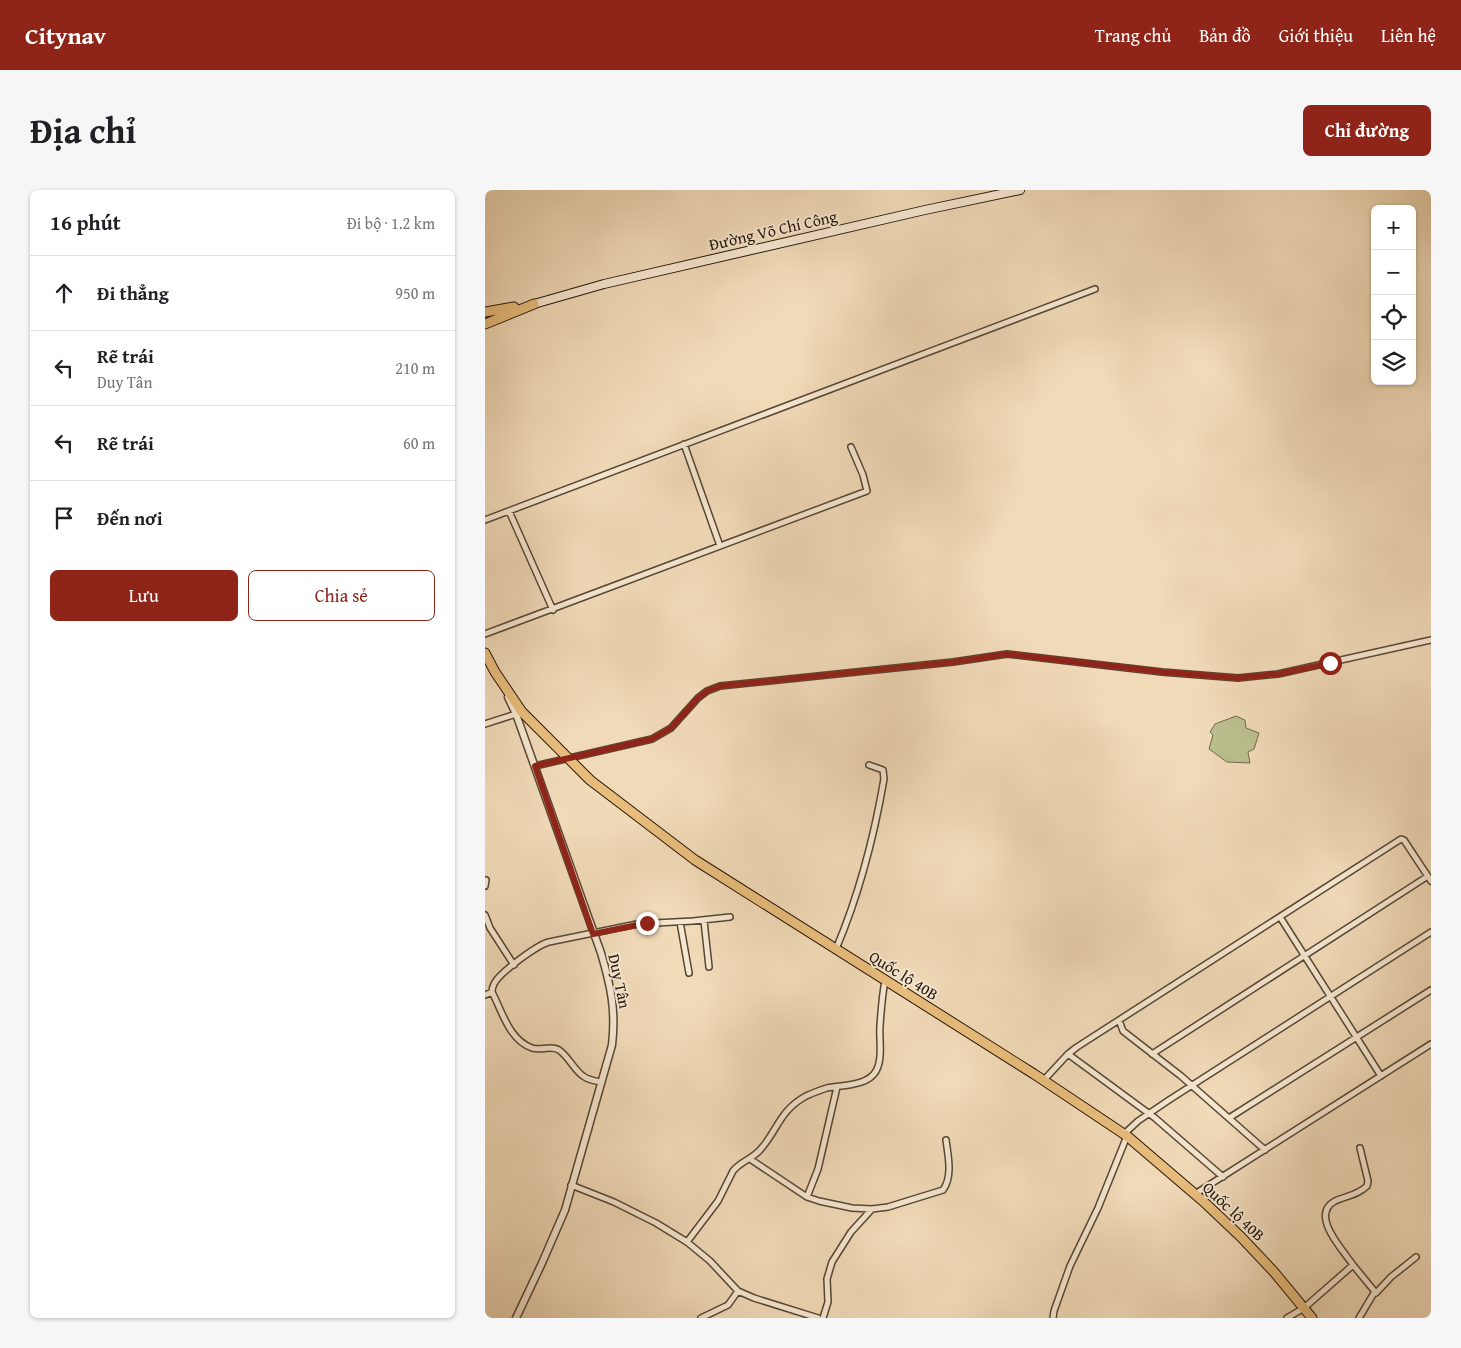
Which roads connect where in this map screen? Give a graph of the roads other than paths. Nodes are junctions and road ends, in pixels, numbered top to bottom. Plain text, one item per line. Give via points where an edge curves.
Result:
1 (1020, 190) edge
2 (1095, 288) dead end
3 (534, 304) junction
4 (485, 312) edge
5 (485, 324) edge
6 (684, 444) junction
7 (851, 447) dead end
8 (509, 511) junction
9 (485, 520) edge
10 (720, 546) junction
11 (553, 610) junction
12 (485, 634) edge
13 (1431, 640) edge
14 (485, 653) edge
15 (500, 680) junction
16 (516, 714) junction
17 (485, 724) edge
18 (567, 759) junction
19 (869, 764) dead end
20 (535, 766) junction
21 (1429, 879) edge
22 (486, 880) edge
23 (485, 886) edge
24 (485, 915) edge
25 (730, 917) dead end
26 (1279, 917) junction
27 (704, 921) junction
28 (680, 922) junction
29 (1431, 932) edge
30 (593, 934) junction
31 (836, 950) junction
32 (1304, 956) junction
33 (514, 965) junction
34 (709, 967) dead end
35 (689, 973) dead end
36 (885, 981) junction
37 (1431, 990) edge
38 (492, 992) junction
39 (485, 995) edge
40 (1330, 997) junction
41 (1119, 1020) junction
42 (1356, 1038) junction
43 (1431, 1044) edge
44 (1067, 1054) junction
45 (1152, 1054) junction
46 (1381, 1076) junction
47 (1043, 1081) junction
48 (601, 1082) junction
49 (1191, 1086) junction
50 (837, 1087) junction
51 (1149, 1114) junction
52 (1229, 1118) junction
53 (1125, 1136) junction
54 (946, 1140) dead end
55 (1360, 1148) dead end
56 (1265, 1150) junction
57 (750, 1159) junction
58 (1223, 1177) junction
59 (571, 1185) junction
60 (1195, 1195) junction
61 (807, 1197) junction
62 (873, 1210) junction
63 (687, 1242) junction
64 (1416, 1257) dead end
65 (1353, 1265) junction
66 (738, 1291) junction
67 (1374, 1293) junction
68 (1304, 1308) junction
69 (516, 1318) edge
70 (701, 1318) edge
71 (818, 1318) edge
72 (823, 1318) edge
73 (1053, 1318) edge
74 (1287, 1318) edge
75 (1312, 1318) edge
76 (1359, 1318) edge

1 - 3 main road, Đường Võ Chí Công via 604,284
2 - 6 street
3 - 4 main road, Đường Võ Chí Công
3 - 5 main road, Đường Võ Chí Công
6 - 8 street
6 - 10 street
7 - 10 street via 867,491
8 - 9 street
8 - 11 street
10 - 11 street
11 - 12 street
13 - 18 street via 1278,674 1238,678 1007,654 720,686 698,698 671,728 652,739
14 - 15 main road, Quốc lộ 40B
15 - 16 street, Duy Tân
15 - 18 main road, Quốc lộ 40B via 522,712
16 - 17 street
16 - 20 street, Duy Tân
18 - 20 street
18 - 31 main road, Quốc lộ 40B via 695,860
19 - 31 street via 883,770 883,786 859,885
20 - 30 street, Duy Tân
21 - 26 street via 1402,839
21 - 32 street
22 - 23 street
24 - 33 street
25 - 27 street
26 - 32 street
26 - 41 street
27 - 28 street
27 - 34 street
28 - 30 street via 637,924
28 - 35 street
29 - 40 street
30 - 33 street via 544,943
30 - 48 street, Duy Tân via 610,983 615,1021
31 - 36 main road, Quốc lộ 40B
32 - 40 street
32 - 45 street
33 - 38 street via 496,980
36 - 47 main road, Quốc lộ 40B
36 - 50 street via 877,1069 868,1080
37 - 42 street
38 - 39 street
38 - 48 street via 517,1038 535,1049 559,1050 583,1077
40 - 42 street
40 - 49 street
41 - 44 street
41 - 45 street via 1123,1031
42 - 46 street
42 - 52 street
43 - 46 street
44 - 47 street
44 - 51 street
45 - 49 street
46 - 56 street
47 - 53 main road, Quốc lộ 40B
48 - 59 street, Duy Tân
49 - 51 street
49 - 52 street
50 - 57 street via 815,1092 789,1108 764,1145
50 - 61 street via 818,1169
51 - 53 street
51 - 58 street
52 - 56 street
53 - 60 main road, Quốc lộ 40B
53 - 73 street via 1098,1208 1070,1266
54 - 62 street via 949,1173 943,1190
55 - 65 street via 1367,1186 1333,1202 1324,1216 1329,1230
56 - 58 street
57 - 61 street
57 - 63 street via 736,1167 718,1201
58 - 60 street
59 - 63 street via 614,1202
59 - 69 street, Duy Tân via 557,1228
60 - 68 main road, Quốc lộ 40B via 1248,1244
61 - 62 street
62 - 72 street via 847,1238 832,1262
63 - 66 street
64 - 67 street
65 - 67 street
65 - 68 street
66 - 70 street via 728,1305
66 - 71 street
67 - 76 street
68 - 74 street
68 - 75 main road, Quốc lộ 40B

